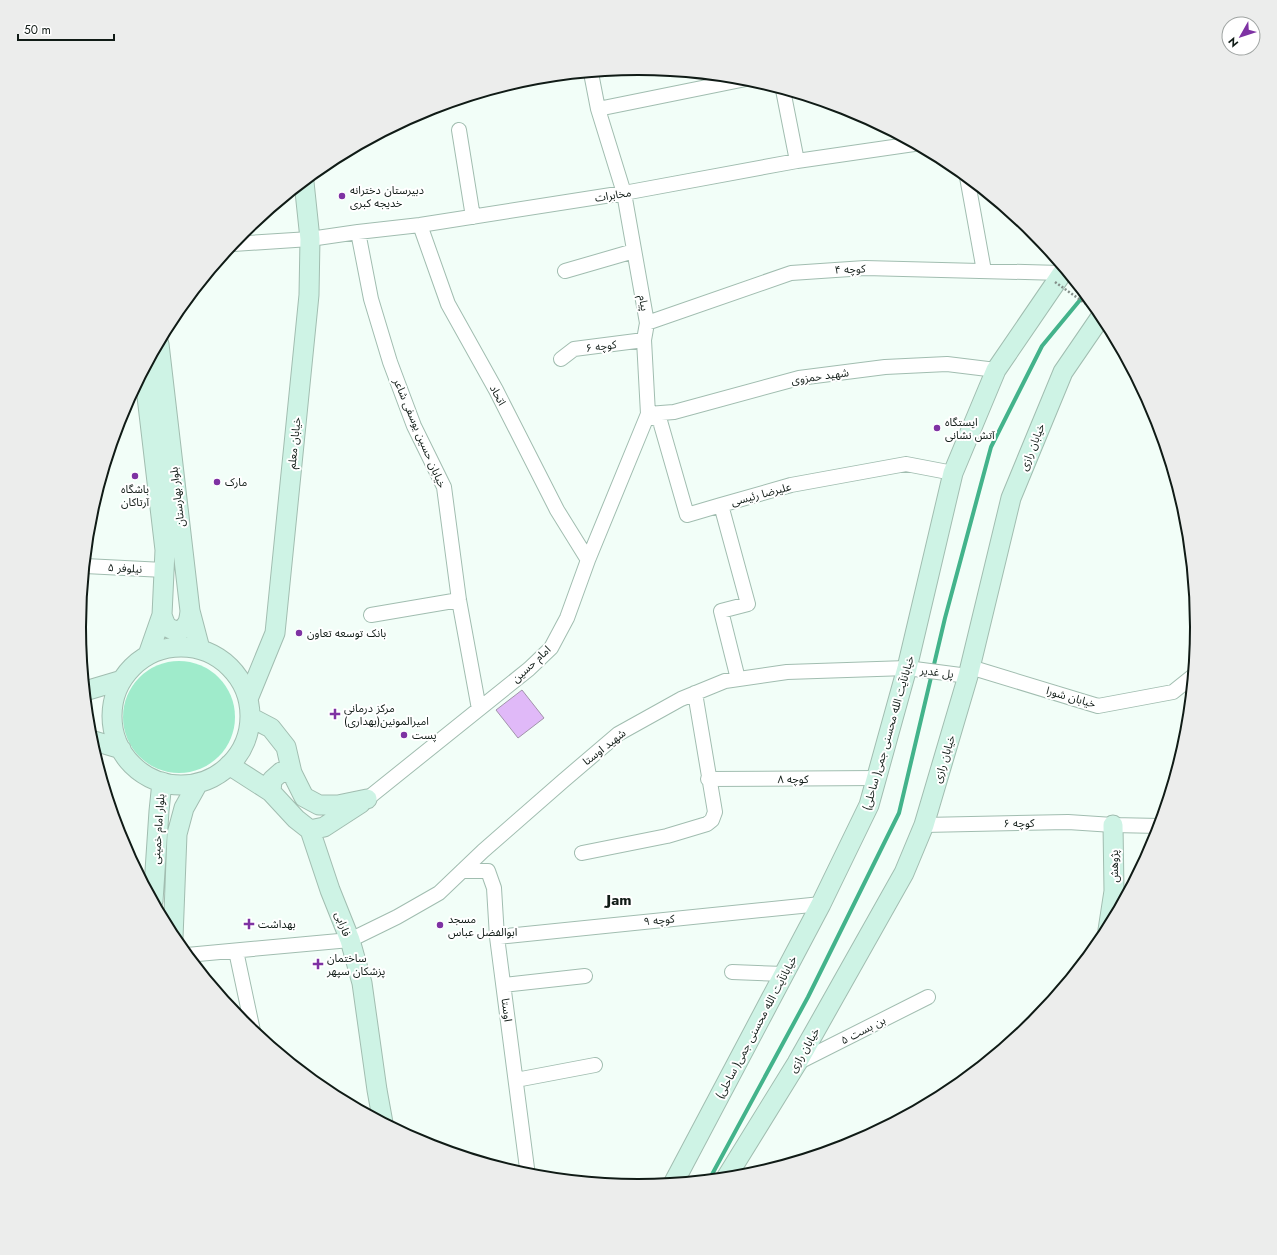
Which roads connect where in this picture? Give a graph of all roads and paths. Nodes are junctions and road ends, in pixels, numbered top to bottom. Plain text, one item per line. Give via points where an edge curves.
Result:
1 (592, 77) edge
2 (727, 83) edge
3 (784, 95) edge
4 (598, 109) junction
5 (459, 130) dead end
6 (907, 145) edge
7 (798, 161) junction
8 (968, 184) edge
9 (305, 187) edge
10 (624, 193) junction
11 (473, 217) junction
12 (420, 225) junction
13 (358, 232) junction
14 (310, 239) junction
15 (242, 243) edge
16 (634, 251) junction
17 (565, 271) dead end
18 (984, 271) junction
19 (1060, 275) edge
20 (1078, 293) edge
21 (1098, 321) edge
22 (647, 324) junction
23 (644, 340) junction
24 (160, 351) edge
25 (561, 359) dead end
26 (996, 370) junction
27 (145, 379) edge
28 (648, 414) junction
29 (953, 473) junction
30 (721, 505) junction
31 (588, 560) junction
32 (90, 566) edge
33 (164, 570) junction
34 (459, 600) junction
35 (190, 612) junction
36 (371, 615) dead end
37 (162, 616) junction
38 (200, 649) junction
39 (148, 655) junction
40 (907, 668) junction
41 (969, 671) junction
42 (738, 679) junction
43 (122, 680) junction
44 (1188, 680) edge
45 (90, 689) edge
46 (695, 693) junction
47 (249, 708) junction
48 (479, 709) junction
49 (99, 742) edge
50 (121, 749) junction
51 (229, 765) junction
52 (292, 773) junction
53 (877, 778) junction
54 (708, 779) junction
55 (162, 782) junction
56 (198, 783) junction
57 (271, 792) junction
58 (367, 799) junction
59 (924, 825) junction
60 (1113, 825) junction
61 (1154, 826) edge
62 (310, 830) junction
63 (582, 853) dead end
64 (462, 871) junction
65 (153, 892) edge
66 (821, 904) junction
67 (1110, 914) edge
68 (173, 925) edge
69 (498, 937) junction
70 (350, 940) junction
71 (236, 951) junction
72 (193, 954) edge
73 (732, 972) dead end
74 (784, 974) junction
75 (585, 976) dead end
76 (504, 985) junction
77 (928, 997) dead end
78 (251, 1021) edge
79 (797, 1063) junction
80 (595, 1065) dead end
81 (516, 1080) junction
82 (383, 1117) edge
83 (527, 1168) edge
84 (730, 1172) edge
85 (675, 1179) edge

1 - 4 street, پیام
2 - 4 street
3 - 7 street
4 - 10 street, پیام
5 - 11 street
6 - 7 street, مخابرات
7 - 10 street, مخابرات
8 - 18 street
9 - 14 main road, خیابان معلم
10 - 11 street, مخابرات
10 - 16 street, پیام
11 - 12 street, مخابرات
12 - 13 street, مخابرات
12 - 31 street, اتحاد via 448,304 496,390 556,510
13 - 14 street, مخابرات
13 - 34 street, خیابان حسین یوسفی شاعر via 371,299 390,362 414,426 444,487
14 - 15 street, مخابرات
14 - 47 main road, خیابان معلم via 309,295 274,633
16 - 17 street
16 - 22 street, پیام
18 - 19 street, کوچه ۴
18 - 22 street, کوچه ۴ via 865,268 791,272
19 - 20 path, bridge
19 - 26 main road, خیابانآیت الله محسنی جمی( ساحلی)
21 - 41 main road, خیابان رازی via 1063,372 1012,498
22 - 23 street, پیام
23 - 25 street, کوچه ۶ via 574,349
23 - 28 street, پیام
24 - 35 main road, بلوار بهارستان
26 - 28 street, شهید حمزوی via 947,364 885,367 799,378 674,412
26 - 29 main road, خیابانآیت الله محسنی جمی( ساحلی)
27 - 33 main road, بلوار بهارستان via 165,550
28 - 30 street via 660,422 687,515
28 - 31 street, امام حسین
29 - 30 street, علیرضا رئیسی via 906,464 791,486
29 - 40 main road, خیابانآیت الله محسنی جمی( ساحلی)
30 - 42 street, علیرضا رئیسی via 748,604 721,611
31 - 48 street, امام حسین via 567,618 551,648
32 - 33 street, نیلوفر ۵
33 - 37 main road, بلوار بهارستان
34 - 36 street
34 - 48 street, خیابان حسین یوسفی شاعر
35 - 37 main road via 189,621 179,631 172,630 166,625
35 - 38 main road, بلوار بهارستان
37 - 39 main road, بلوار بهارستان
38 - 39 main road via 170,648
38 - 47 main road via 217,657 231,668 241,682
39 - 43 main road via 133,666
40 - 41 street, پل غدیر
40 - 42 street, شهید اوستا via 788,672
40 - 53 main road, خیابانآیت الله محسنی جمی( ساحلی)
41 - 44 street, خیابان شورا via 1098,706 1173,692
41 - 59 main road, خیابان رازی
42 - 46 street, شهید اوستا
43 - 45 main road
43 - 50 main road via 115,696 112,714 114,732
46 - 54 street
46 - 64 street, شهید اوستا via 618,734
47 - 51 main road via 247,735 240,751
47 - 52 main road via 275,732 286,747
48 - 58 street, امام حسین
49 - 50 main road
50 - 55 main road via 146,775
51 - 56 main road via 215,776
51 - 57 main road
52 - 57 main road via 281,772 272,780
52 - 58 main road via 304,797 319,805
53 - 54 street, کوچه ۸
53 - 66 main road, خیابانآیت الله محسنی جمی( ساحلی) via 870,806
54 - 63 street via 714,812 712,820 707,824 667,836
55 - 56 main road via 180,785
55 - 65 main road, بلوار امام خمینی
56 - 68 main road, بلوار امام خمینی via 184,808 177,834
57 - 62 main road
58 - 62 main road, امام حسین via 324,827
59 - 60 street, کوچه ۶ via 1068,822
59 - 79 main road, خیابان رازی via 904,873
60 - 61 street, کوچه ۶
60 - 67 main road, پژوهش via 1114,891
62 - 70 main road, فارابی
64 - 69 street, اوستا via 488,871 494,888
64 - 70 street, شهید اوستا via 439,893 397,918
66 - 69 street, کوچه ۹
66 - 74 main road, خیابانآیت الله محسنی جمی( ساحلی)
69 - 76 street, اوستا
70 - 71 street
70 - 82 main road, فارابی via 362,983
71 - 72 street
71 - 78 street
73 - 74 street
74 - 85 main road, خیابانآیت الله محسنی جمی( ساحلی)
75 - 76 street
76 - 81 street, اوستا
77 - 79 street, بن بست ۵
79 - 84 main road, خیابان رازی
80 - 81 street
81 - 83 street, اوستا

